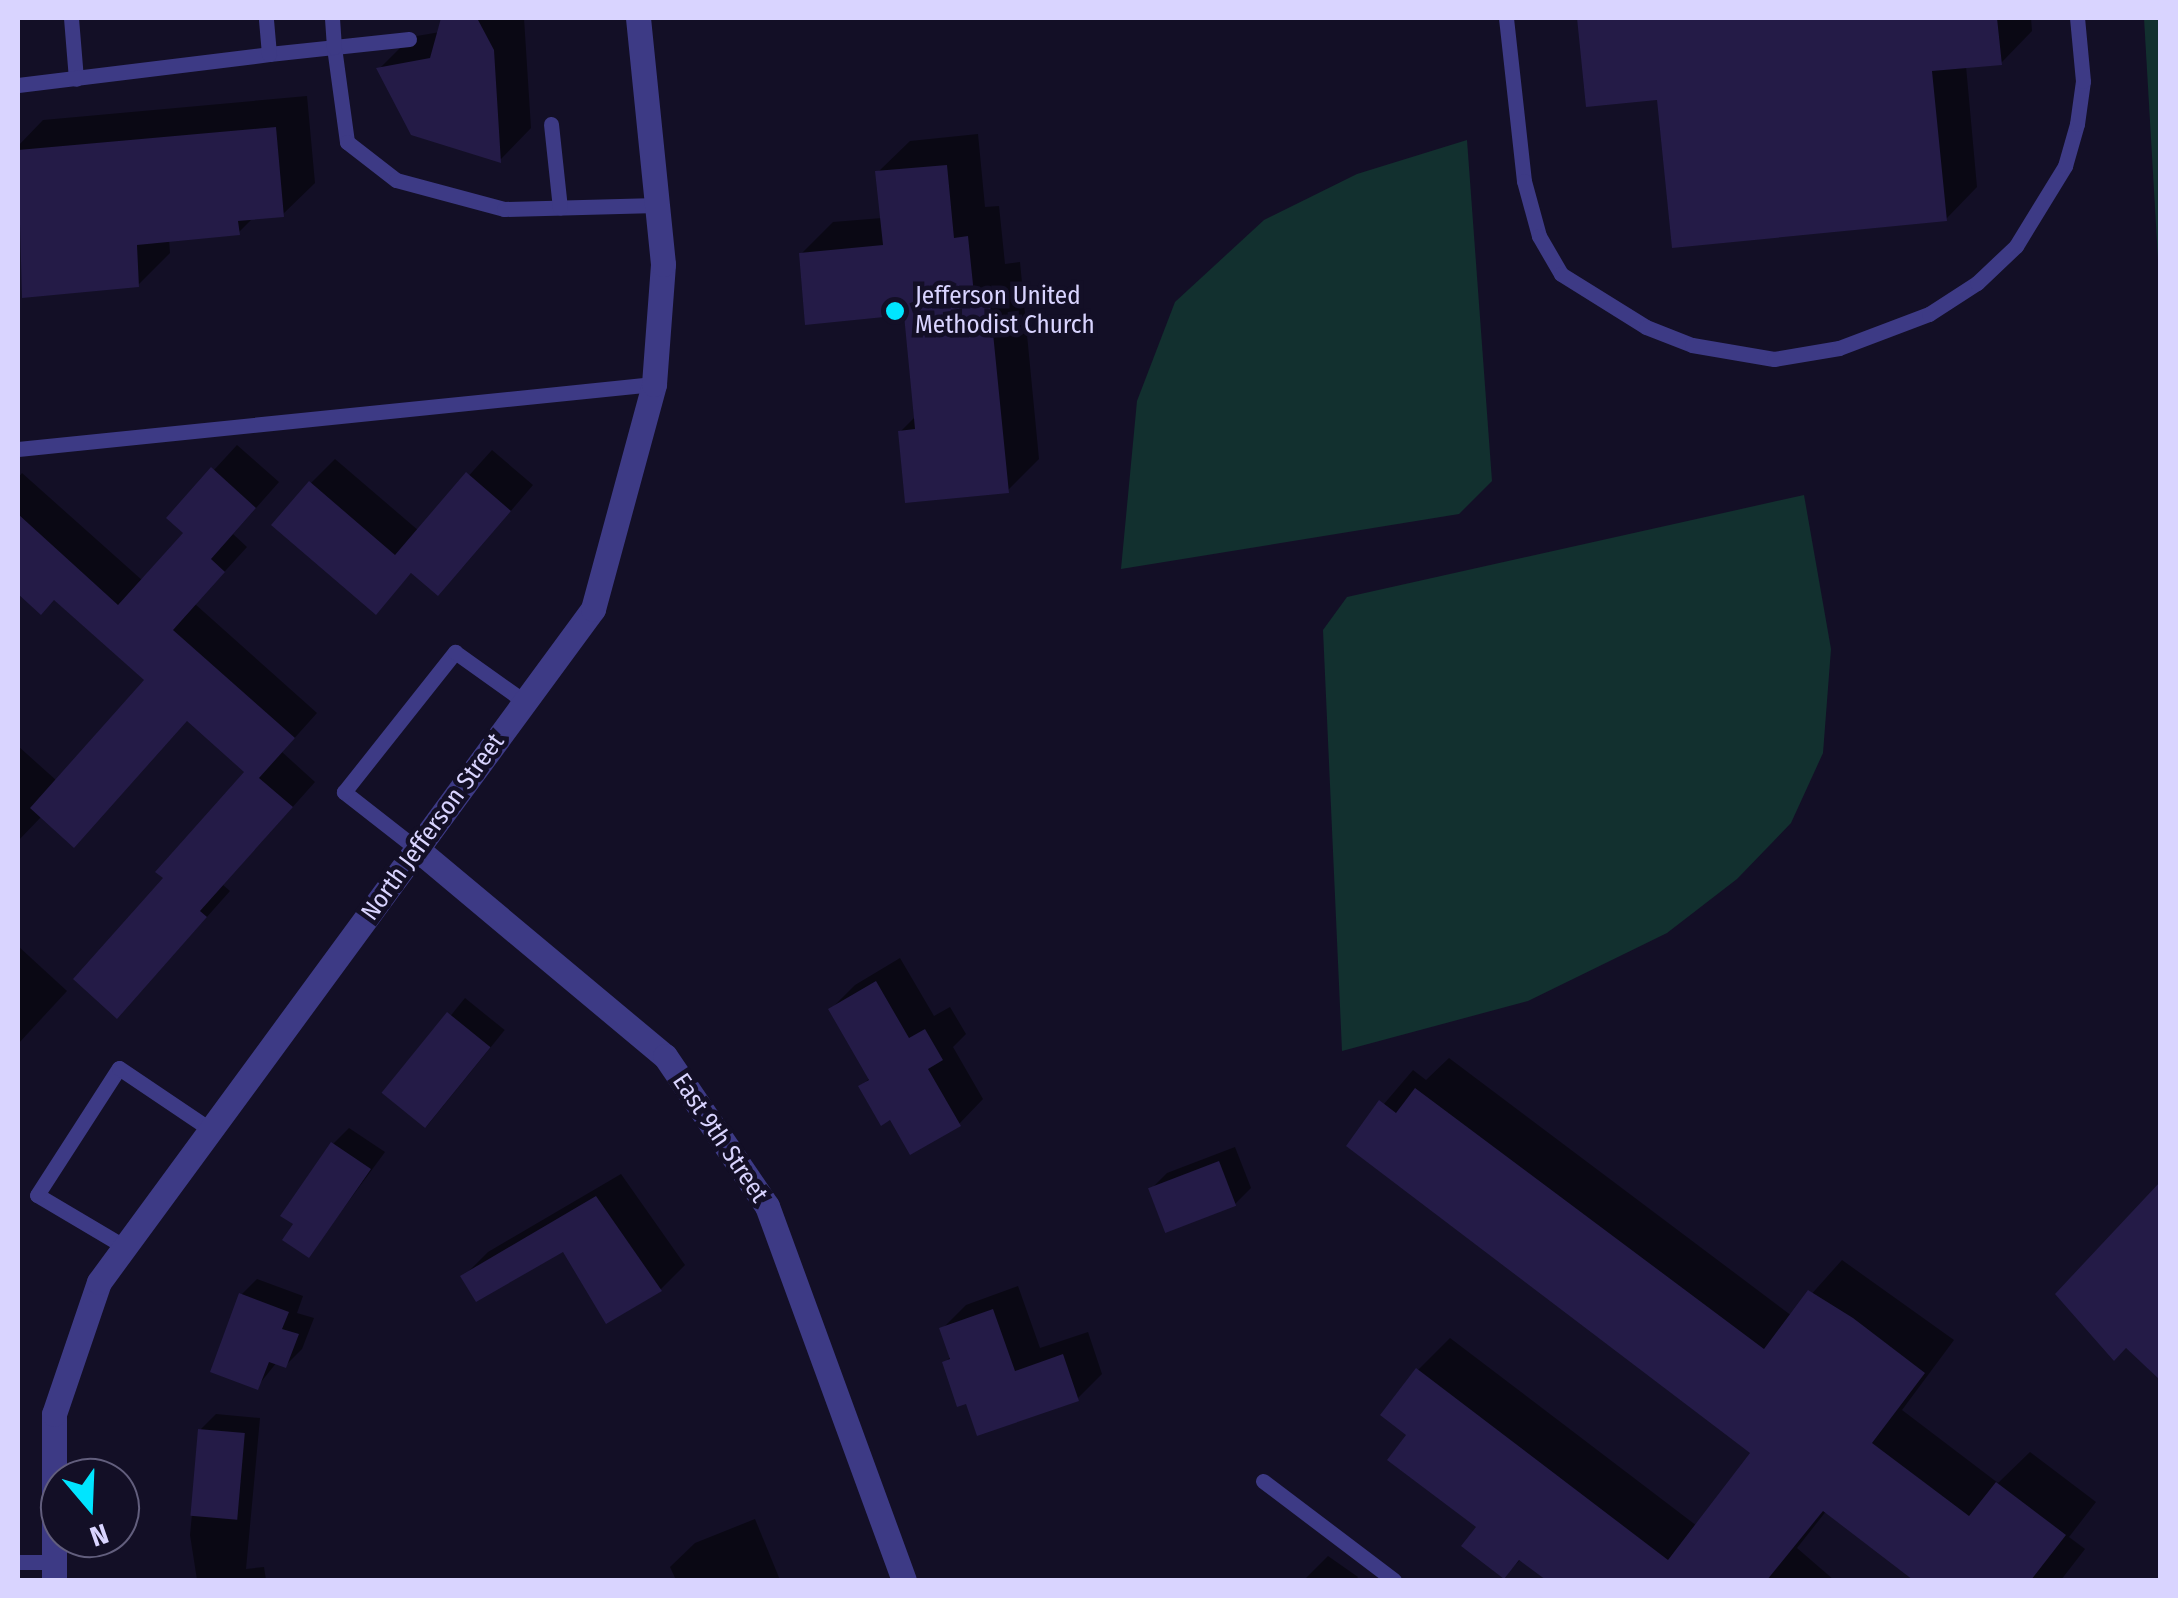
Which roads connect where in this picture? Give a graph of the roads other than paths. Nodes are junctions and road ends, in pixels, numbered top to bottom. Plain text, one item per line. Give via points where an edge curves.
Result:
1 (71, 18) edge
2 (266, 18) edge
3 (332, 18) edge
4 (638, 18) edge
5 (1506, 18) edge
6 (2077, 18) edge
7 (409, 39) dead end
8 (334, 47) junction
9 (269, 54) junction
10 (76, 79) junction
11 (18, 85) edge
12 (551, 124) dead end
13 (657, 205) junction
14 (560, 208) junction
15 (654, 384) junction
16 (18, 449) edge
17 (525, 702) junction
18 (417, 849) junction
19 (211, 1130) junction
20 (125, 1247) junction
21 (1263, 1481) dead end
22 (18, 1562) edge
23 (53, 1571) edge
24 (904, 1580) edge
25 (1394, 1580) edge

1 - 10 lane
2 - 9 lane
3 - 8 lane
4 - 13 street, North Jefferson Street
5 - 6 lane via 1524,181 1539,236 1562,274 1595,300 1692,345 1774,358 1840,348 1899,328 1978,283 2016,246 2065,166 2077,124 2084,80
7 - 8 lane
8 - 9 lane
8 - 14 lane via 348,142 396,180 504,209
9 - 10 lane
10 - 11 lane
12 - 14 lane
13 - 14 lane
13 - 15 street, North Jefferson Street via 663,264
15 - 16 lane
15 - 17 street, North Jefferson Street via 593,608
17 - 18 street, North Jefferson Street
17 - 18 lane via 456,652 344,792
18 - 19 street, North Jefferson Street
18 - 24 street, East 9th Street via 664,1056 768,1206
19 - 20 street, North Jefferson Street
19 - 20 lane via 118,1068 37,1195
20 - 23 street, North Jefferson Street via 99,1282 54,1414
21 - 25 lane
22 - 23 lane

